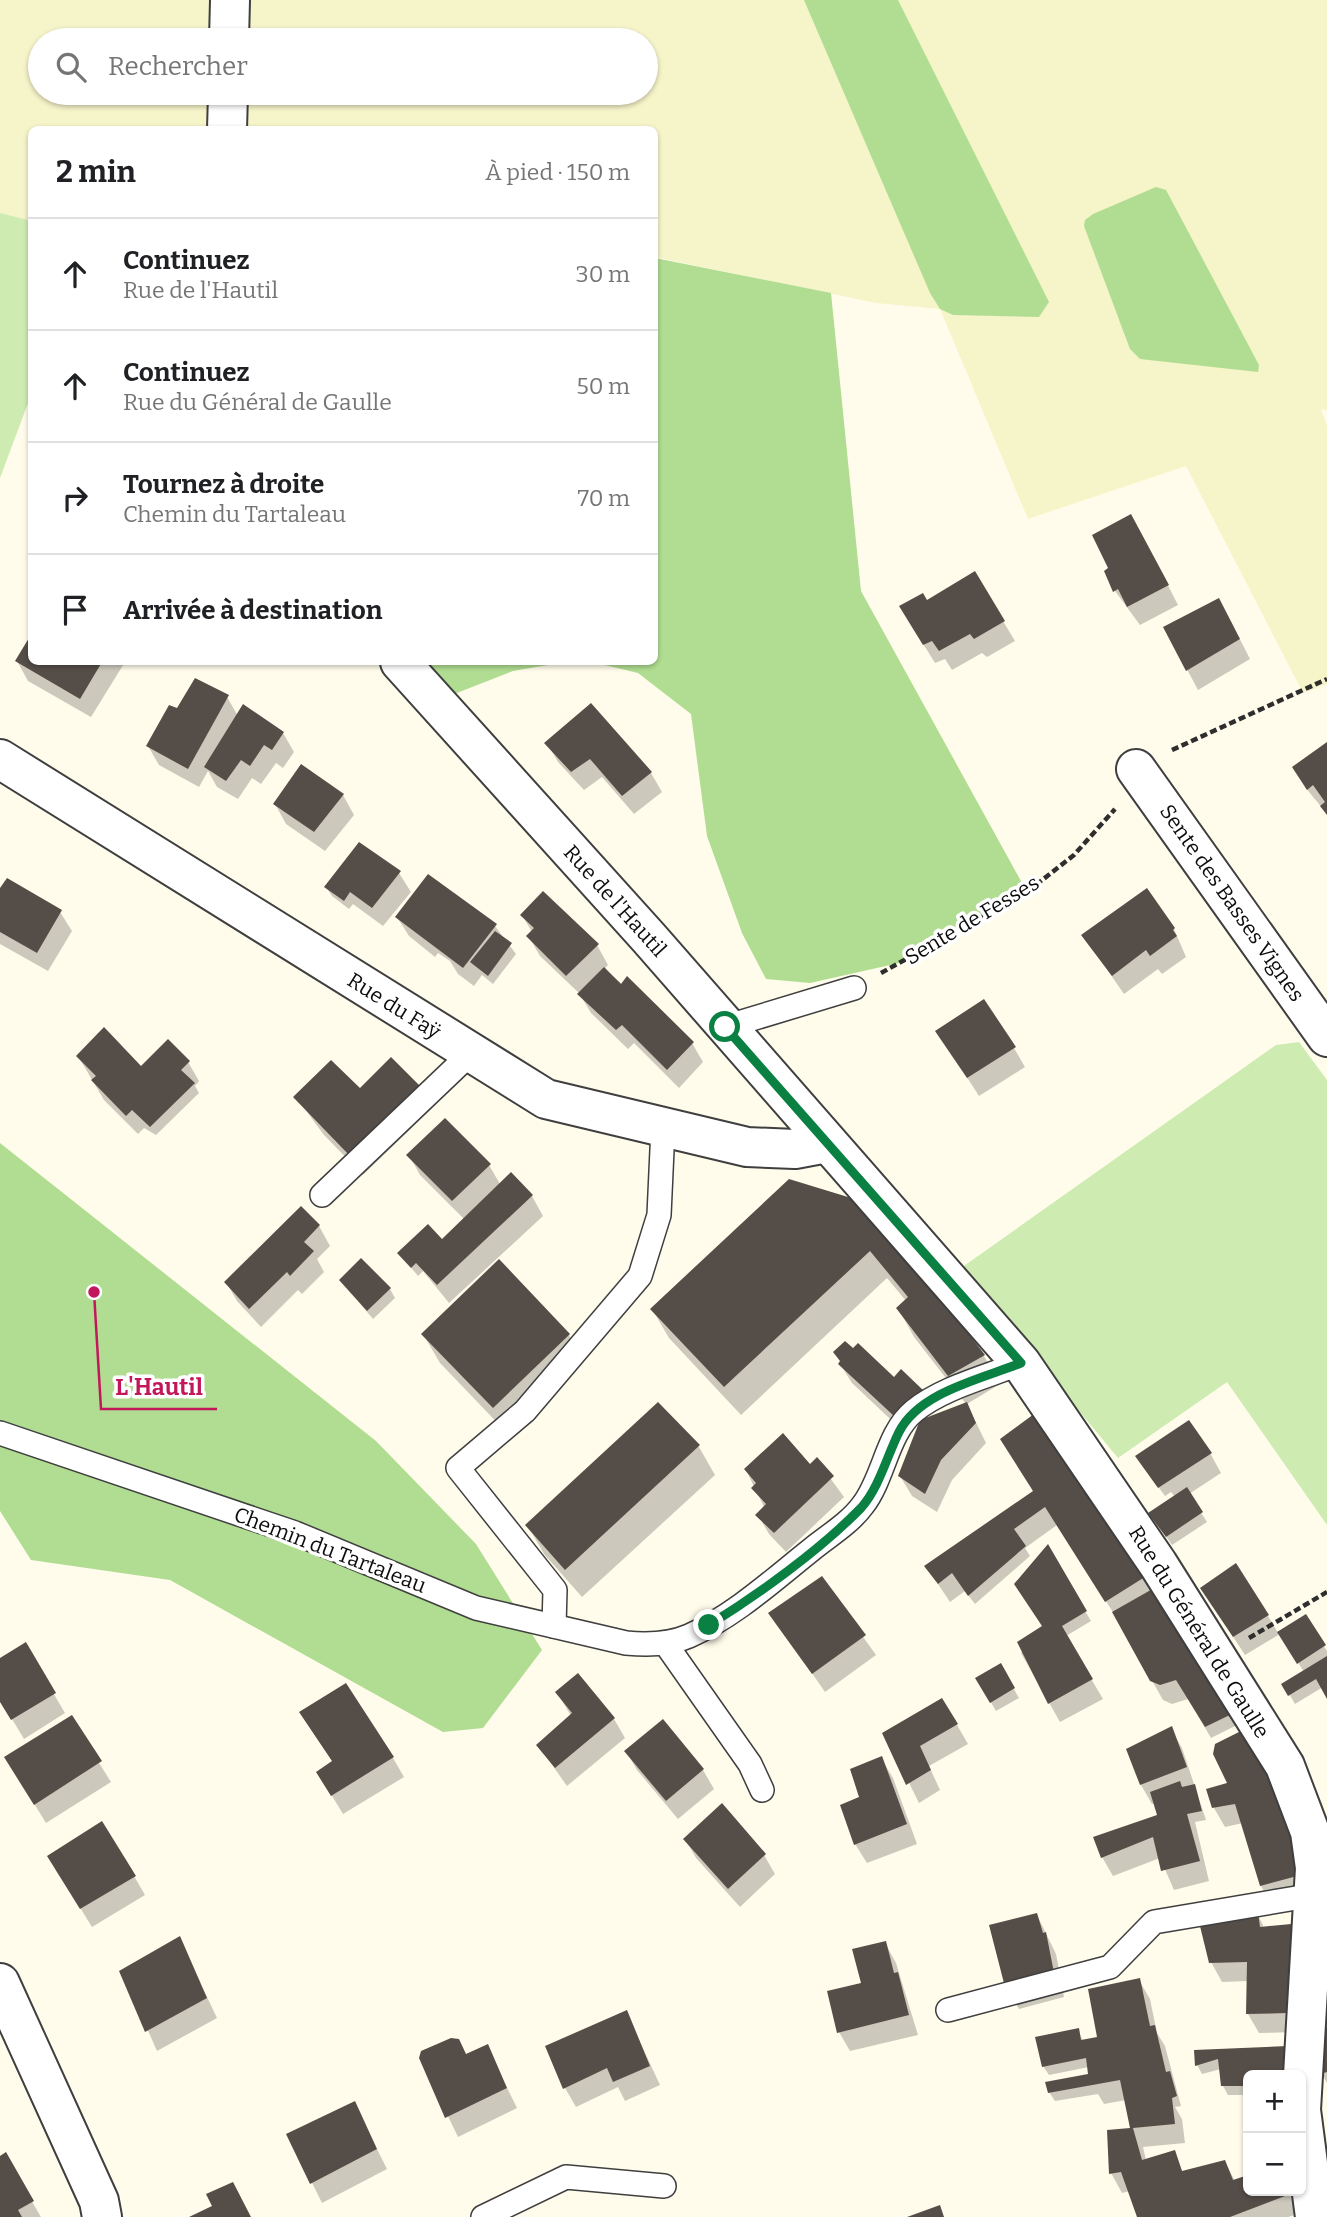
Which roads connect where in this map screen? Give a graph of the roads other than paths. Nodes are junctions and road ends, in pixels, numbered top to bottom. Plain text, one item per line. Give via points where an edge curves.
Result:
1 (230, 0) edge
2 (229, 28) edge
3 (228, 105) edge
4 (227, 126) edge
5 (403, 665) edge
6 (0, 759) edge
7 (1136, 769) road end
8 (854, 988) road end
9 (725, 1027) junction
10 (1327, 1037) edge
11 (470, 1054) junction
12 (663, 1128) junction
13 (827, 1143) junction
14 (322, 1195) dead end
15 (1021, 1363) junction
16 (0, 1433) edge
17 (554, 1626) junction
18 (665, 1643) junction
19 (762, 1790) dead end
20 (1314, 1895) junction
21 (0, 1983) edge
22 (948, 2010) dead end
23 (664, 2186) dead end
24 (102, 2217) edge
25 (483, 2217) edge
26 (1315, 2217) edge

1 - 2 street
3 - 4 street
5 - 9 street, Rue de l'Hautil
6 - 11 street, Rue du Faÿ
7 - 10 street, Sente des Basses Vignes
8 - 9 lane
9 - 13 street, Rue de l'Hautil
11 - 12 street, Rue du Faÿ via 546,1099
11 - 14 lane
12 - 13 street, Rue du Faÿ via 747,1147 795,1149
12 - 17 lane via 659,1214 640,1276 525,1411 458,1468 555,1590
13 - 15 street, Rue du Général de Gaulle
15 - 18 lane, Chemin du Tartaleau via 912,1413 873,1489 853,1516 747,1601 688,1637
15 - 20 street, Rue du Général de Gaulle via 1219,1657 1285,1766 1310,1832
16 - 17 lane, Chemin du Tartaleau via 295,1533 476,1608
17 - 18 lane, Chemin du Tartaleau via 626,1643
18 - 19 lane via 750,1764
20 - 22 lane via 1154,1922 1110,1967
20 - 26 street, Rue du Général de Gaulle via 1301,2110
21 - 24 street via 99,2201
23 - 25 lane via 566,2178

